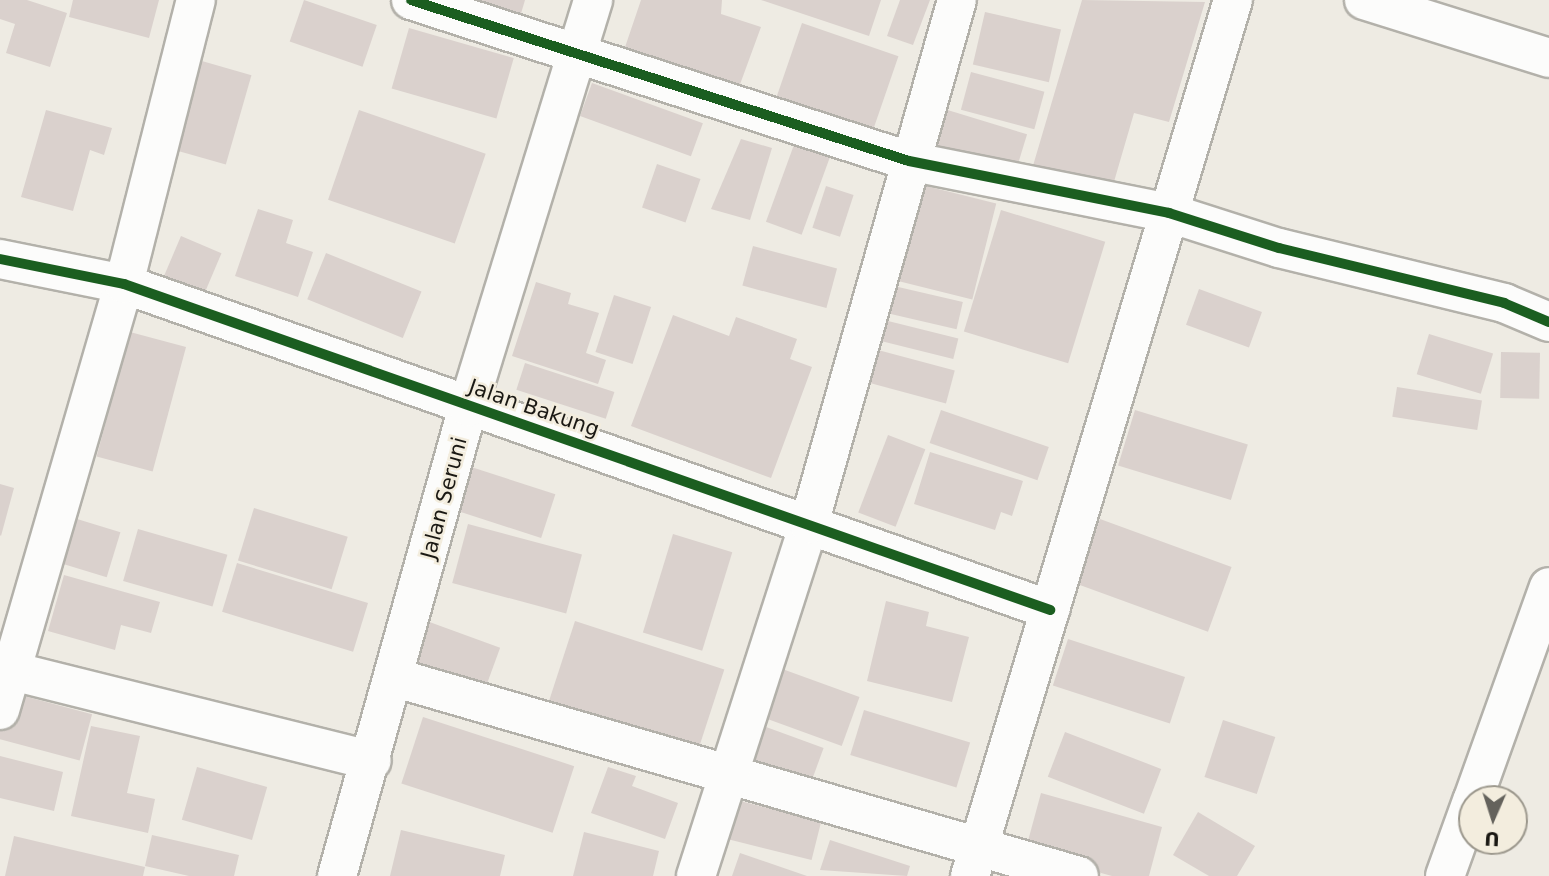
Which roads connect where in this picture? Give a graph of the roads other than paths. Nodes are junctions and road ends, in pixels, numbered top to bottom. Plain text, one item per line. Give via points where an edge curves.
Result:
1 (196, 0) edge
2 (411, 0) edge
3 (593, 0) edge
4 (957, 0) edge
5 (1233, 0) edge
6 (1364, 0) edge
7 (579, 54) junction
8 (1549, 58) edge
9 (909, 161) junction
10 (1169, 213) junction
11 (0, 259) edge
12 (124, 284) junction
13 (1549, 322) edge
14 (468, 407) junction
15 (809, 524) junction
16 (1549, 587) edge
17 (1050, 610) junction
18 (6, 670) edge
19 (396, 678) junction
20 (0, 710) edge
21 (372, 761) junction
22 (726, 772) junction
23 (1477, 785) edge
24 (1458, 839) edge
25 (974, 860) edge
26 (337, 876) edge
27 (696, 876) edge
28 (1079, 876) edge
29 (1445, 876) edge

1 - 12 street
2 - 7 street
3 - 7 street, Jalan Seruni
4 - 9 street
5 - 10 street
6 - 8 street
7 - 9 street
7 - 14 street, Jalan Seruni
9 - 10 street
9 - 15 street
10 - 13 street via 1279,248 1504,303
10 - 17 street
11 - 12 street, Jalan Bakung
12 - 14 street, Jalan Bakung
12 - 18 street
14 - 15 street, Jalan Bakung
14 - 19 street, Jalan Seruni
15 - 17 street, Jalan Bakung
15 - 22 street
16 - 23 street
17 - 25 street
18 - 20 street
18 - 21 street
19 - 21 street, Jalan Seruni
19 - 22 street
21 - 26 street, Jalan Seruni
22 - 25 street
22 - 27 street
24 - 29 street
25 - 28 street

